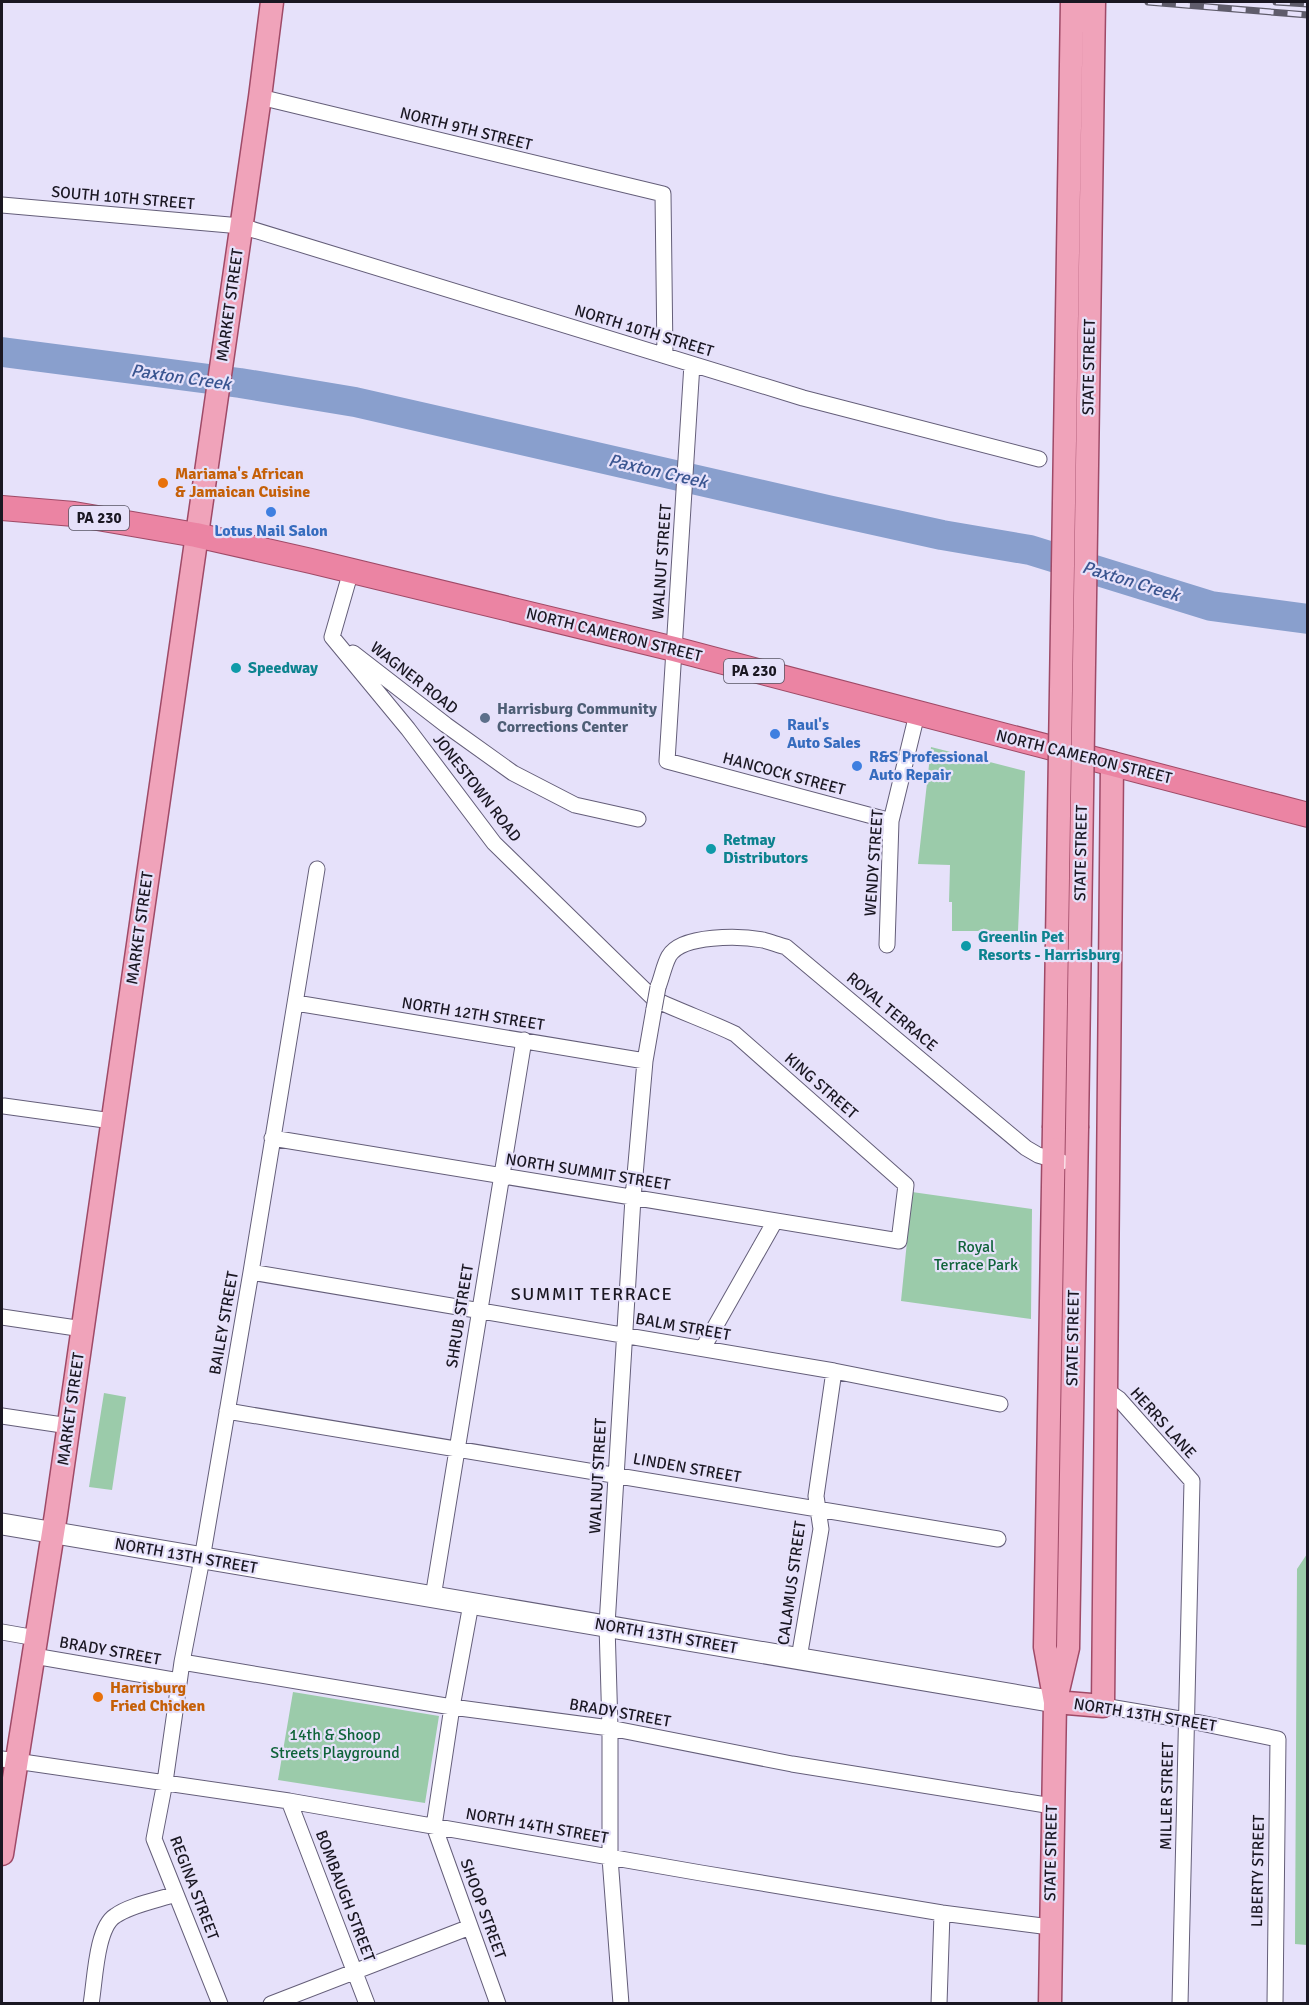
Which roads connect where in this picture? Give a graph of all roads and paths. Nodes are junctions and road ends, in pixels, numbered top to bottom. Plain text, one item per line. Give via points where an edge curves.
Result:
1 (272, 2) edge
2 (1072, 2) edge
3 (1094, 2) edge
4 (260, 97) junction
5 (2, 205) edge
6 (241, 226) junction
7 (665, 356) junction
8 (692, 364) junction
9 (1039, 459) dead end
10 (2, 508) edge
11 (196, 535) junction
12 (351, 571) junction
13 (332, 636) junction
14 (674, 649) junction
15 (917, 714) junction
16 (667, 761) joint
17 (1112, 763) junction
18 (1308, 815) edge
19 (638, 819) dead end
20 (891, 821) junction
21 (317, 869) dead end
22 (887, 945) dead end
23 (670, 954) joint
24 (655, 998) junction
25 (296, 1003) junction
26 (524, 1040) junction
27 (645, 1060) junction
28 (4, 1106) dead end
29 (112, 1121) junction
30 (272, 1138) junction
31 (1053, 1160) junction
32 (1076, 1165) junction
33 (501, 1176) junction
34 (633, 1198) junction
35 (775, 1221) junction
36 (899, 1241) joint
37 (251, 1272) junction
38 (480, 1311) junction
39 (2, 1317) edge
40 (83, 1329) junction
41 (624, 1335) junction
42 (703, 1348) junction
43 (834, 1371) junction
44 (1106, 1390) junction
45 (1000, 1404) dead end
46 (227, 1411) junction
47 (2, 1416) edge
48 (69, 1426) junction
49 (457, 1449) junction
50 (616, 1474) junction
51 (1192, 1481) joint
52 (819, 1509) junction
53 (2, 1524) edge
54 (53, 1532) junction
55 (998, 1539) dead end
56 (202, 1559) junction
57 (433, 1597) junction
58 (471, 1604) junction
59 (607, 1626) junction
60 (2, 1632) edge
61 (35, 1647) junction
62 (799, 1658) junction
63 (182, 1662) junction
64 (180, 1681) junction
65 (1055, 1702) junction
66 (1103, 1706) junction
67 (452, 1707) junction
68 (1186, 1720) junction
69 (610, 1728) junction
70 (1278, 1739) joint
71 (9, 1760) edge
72 (165, 1782) junction
73 (289, 1801) junction
74 (1052, 1806) junction
75 (434, 1826) junction
76 (2, 1854) edge
77 (610, 1858) junction
78 (176, 1894) junction
79 (942, 1912) junction
80 (470, 1927) junction
81 (1050, 1927) junction
82 (355, 1971) junction
83 (92, 1996) edge
84 (99, 2004) edge
85 (220, 2004) edge
86 (271, 2004) edge
87 (367, 2004) edge
88 (498, 2004) edge
89 (621, 2004) edge
90 (939, 2004) edge
91 (1050, 2004) edge
92 (1180, 2004) edge
93 (1275, 2004) edge

1 - 4 main road, MARKET STREET
2 - 31 main road, STATE STREET, bridge
3 - 32 main road, STATE STREET, bridge
4 - 6 main road, MARKET STREET
4 - 7 street, NORTH 9TH STREET via 663,194
5 - 6 street, SOUTH 10TH STREET
6 - 7 street, NORTH 10TH STREET
6 - 11 main road, MARKET STREET
7 - 8 street, NORTH 10TH STREET
8 - 9 street, NORTH 10TH STREET via 803,398
8 - 14 street, WALNUT STREET
10 - 11 highway, PA 230 via 74,514
11 - 12 highway, NORTH CAMERON STREET / PA 230
11 - 29 main road, MARKET STREET
12 - 13 street
12 - 14 highway, NORTH CAMERON STREET / PA 230
13 - 19 street, WAGNER ROAD via 513,773 575,805
13 - 24 street, JONESTOWN ROAD via 494,843
14 - 15 highway, NORTH CAMERON STREET / PA 230
14 - 16 street, WALNUT STREET
15 - 17 highway, NORTH CAMERON STREET / PA 230
15 - 20 street, WENDY STREET
16 - 20 street, HANCOCK STREET
17 - 18 highway, NORTH CAMERON STREET / PA 230
17 - 44 main road, STATE STREET
20 - 22 street, WENDY STREET
21 - 25 street, BAILEY STREET
23 - 24 street, WALNUT STREET
23 - 31 street, ROYAL TERRACE via 686,944 711,938 764,940 786,947 1026,1148
24 - 27 street, WALNUT STREET
24 - 36 street, KING STREET via 735,1034 906,1185
25 - 26 street, NORTH 12TH STREET
25 - 30 street, BAILEY STREET
26 - 27 street, NORTH 12TH STREET
26 - 33 street, SHRUB STREET
27 - 34 street, WALNUT STREET
28 - 29 street
29 - 40 main road, MARKET STREET
30 - 33 street, NORTH SUMMIT STREET
30 - 37 street, BAILEY STREET
31 - 32 street, ROYAL TERRACE
31 - 65 main road, STATE STREET via 1045,1647
32 - 65 main road, STATE STREET via 1068,1648
33 - 34 street, NORTH SUMMIT STREET
33 - 38 street, SHRUB STREET
34 - 35 street, NORTH SUMMIT STREET
34 - 41 street, WALNUT STREET
35 - 36 street, NORTH SUMMIT STREET
35 - 42 street
37 - 38 street, BALM STREET
37 - 46 street, BAILEY STREET
38 - 41 street, BALM STREET
38 - 49 street, SHRUB STREET
39 - 40 street
40 - 48 main road, MARKET STREET
41 - 42 street, BALM STREET
41 - 50 street, WALNUT STREET
42 - 43 street, BALM STREET
43 - 45 street, BALM STREET
43 - 52 street, CALAMUS STREET via 816,1496
44 - 51 street, HERRS LANE via 1119,1399
44 - 66 main road, STATE STREET
46 - 49 street, LINDEN STREET
46 - 56 street, BAILEY STREET
47 - 48 street
48 - 54 main road, MARKET STREET
49 - 50 street, LINDEN STREET
49 - 57 street, SHRUB STREET
50 - 52 street, LINDEN STREET
50 - 59 street, WALNUT STREET
51 - 68 street, MILLER STREET
52 - 55 street, LINDEN STREET
52 - 62 street, CALAMUS STREET via 821,1529
53 - 54 main road, NORTH 13TH STREET
54 - 56 main road, NORTH 13TH STREET
54 - 61 main road, MARKET STREET
56 - 57 main road, NORTH 13TH STREET
56 - 63 street, BAILEY STREET
57 - 58 main road, NORTH 13TH STREET
58 - 59 main road, NORTH 13TH STREET
58 - 67 street
59 - 62 main road, NORTH 13TH STREET
59 - 69 street, WALNUT STREET
60 - 61 street, BRADY STREET
61 - 64 street, BRADY STREET
61 - 71 main road, MARKET STREET
62 - 65 main road, NORTH 13TH STREET
63 - 64 street, BAILEY STREET
63 - 67 street, BRADY STREET
64 - 72 street, BAILEY STREET
65 - 66 main road, NORTH 13TH STREET
65 - 74 main road, STATE STREET
66 - 68 street, NORTH 13TH STREET
67 - 69 street, BRADY STREET
67 - 75 street
68 - 70 street, NORTH 13TH STREET
68 - 92 street, MILLER STREET
69 - 74 street, BRADY STREET via 792,1764
69 - 77 street, WALNUT STREET
70 - 93 street, LIBERTY STREET
71 - 72 street, NORTH 14TH STREET
71 - 76 main road, MARKET STREET
72 - 73 street, NORTH 14TH STREET
72 - 78 street, REGINA STREET via 154,1839
73 - 75 street, NORTH 14TH STREET
73 - 82 street, BOMBAUGH STREET
74 - 81 main road, STATE STREET
75 - 77 street, NORTH 14TH STREET
75 - 80 street, SHOOP STREET
77 - 79 street, NORTH 14TH STREET
77 - 89 street, WALNUT STREET
78 - 83 street via 127,1910 108,1922 102,1935
78 - 85 street, REGINA STREET
79 - 81 street, NORTH 14TH STREET
79 - 90 street
80 - 82 street
80 - 88 street, SHOOP STREET
81 - 91 main road, STATE STREET
82 - 86 street
82 - 87 street, BOMBAUGH STREET
83 - 84 street

